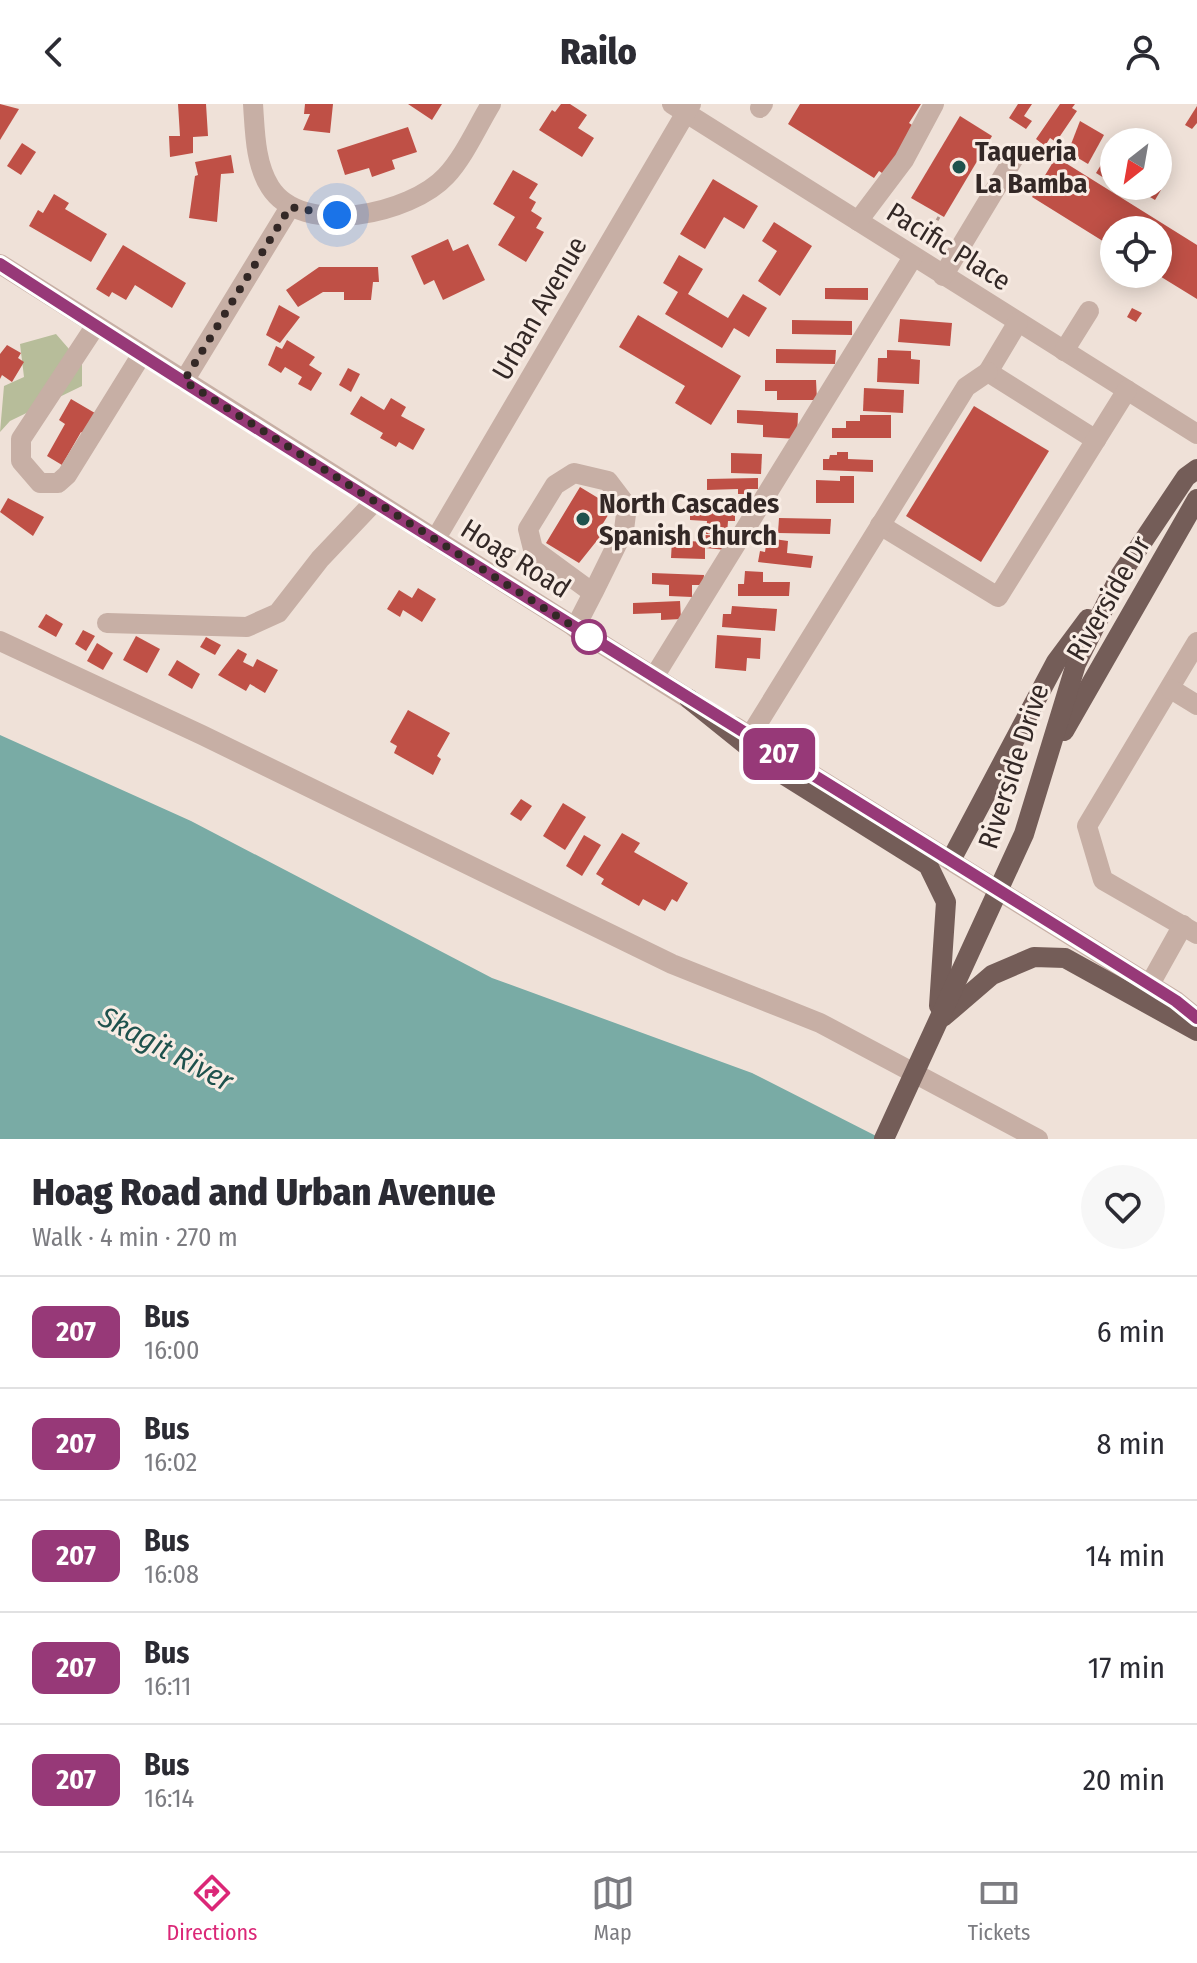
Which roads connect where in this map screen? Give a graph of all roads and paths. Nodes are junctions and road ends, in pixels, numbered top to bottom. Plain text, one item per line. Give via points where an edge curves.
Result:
1 (253, 104) edge
2 (491, 104) edge
3 (934, 104) edge
4 (683, 107) edge
5 (1017, 153) dead end
6 (290, 207) junction
7 (939, 217) dead end
8 (858, 221) junction
9 (919, 249) junction
10 (0, 264) edge
11 (943, 276) junction
12 (1089, 311) dead end
13 (1018, 322) junction
14 (96, 325) junction
15 (1064, 351) junction
16 (142, 354) junction
17 (988, 372) junction
18 (184, 381) junction
19 (1127, 390) junction
20 (1197, 434) edge
21 (1096, 440) junction
22 (1197, 469) edge
23 (1197, 499) edge
24 (374, 502) junction
25 (880, 525) junction
26 (435, 540) junction
27 (1121, 574) junction
28 (593, 593) junction
29 (107, 623) dead end
30 (575, 628) junction
31 (0, 641) edge
32 (1197, 642) edge
33 (654, 677) junction
34 (1171, 689) junction
35 (689, 699) junction
36 (1197, 705) edge
37 (750, 736) junction
38 (1044, 766) junction
39 (951, 860) junction
40 (1190, 930) edge
41 (1150, 984) junction
42 (1176, 1001) junction
43 (1197, 1009) edge
44 (1197, 1018) edge
45 (937, 1022) junction
46 (1197, 1031) edge
47 (884, 1139) edge
48 (1038, 1139) edge

1 - 6 street via 258,160 270,188
2 - 6 street via 447,175 426,193 355,216
3 - 8 street via 904,160
4 - 8 street, Pacific Place
4 - 26 street, Urban Avenue
5 - 11 street
6 - 18 street
7 - 9 path
8 - 9 street, Pacific Place
9 - 11 street, Pacific Place
9 - 33 street
10 - 14 street, Hoag Road
11 - 13 street, Pacific Place
12 - 15 street
13 - 15 street, Pacific Place
13 - 17 street
14 - 16 street, Hoag Road
14 - 16 street via 21,439 21,461 40,483 58,483 67,475
15 - 19 street, Pacific Place
16 - 18 street, Hoag Road
17 - 21 street
17 - 25 street via 966,387
18 - 24 street, Hoag Road
19 - 20 street, Pacific Place
19 - 21 street
21 - 25 street via 998,597
22 - 27 main road, Riverside Drive via 1186,477
23 - 38 main road, Riverside Dr
24 - 26 street, Hoag Road
24 - 29 street via 278,613 261,623
25 - 37 street
26 - 30 street, Hoag Road
27 - 38 main road, Riverside Drive via 1076,664
27 - 39 main road via 1056,662
28 - 28 street via 624,530 627,506 608,481 574,473 555,485 528,529 533,549
28 - 30 street
30 - 33 street, Hoag Road
31 - 48 street via 672,964 820,1023
32 - 34 street
33 - 35 street, Hoag Road
34 - 36 street
34 - 40 street via 1087,826 1103,880
35 - 37 street, Hoag Road
35 - 45 main road via 781,773 928,865 946,902
37 - 39 street, Hoag Road
38 - 45 main road, Riverside Drive via 1024,834
39 - 41 street, Hoag Road
40 - 41 street
41 - 42 street, Hoag Road
42 - 43 street
42 - 44 street
45 - 46 main road via 992,975 1034,957 1065,958
45 - 47 main road, Riverside Drive

